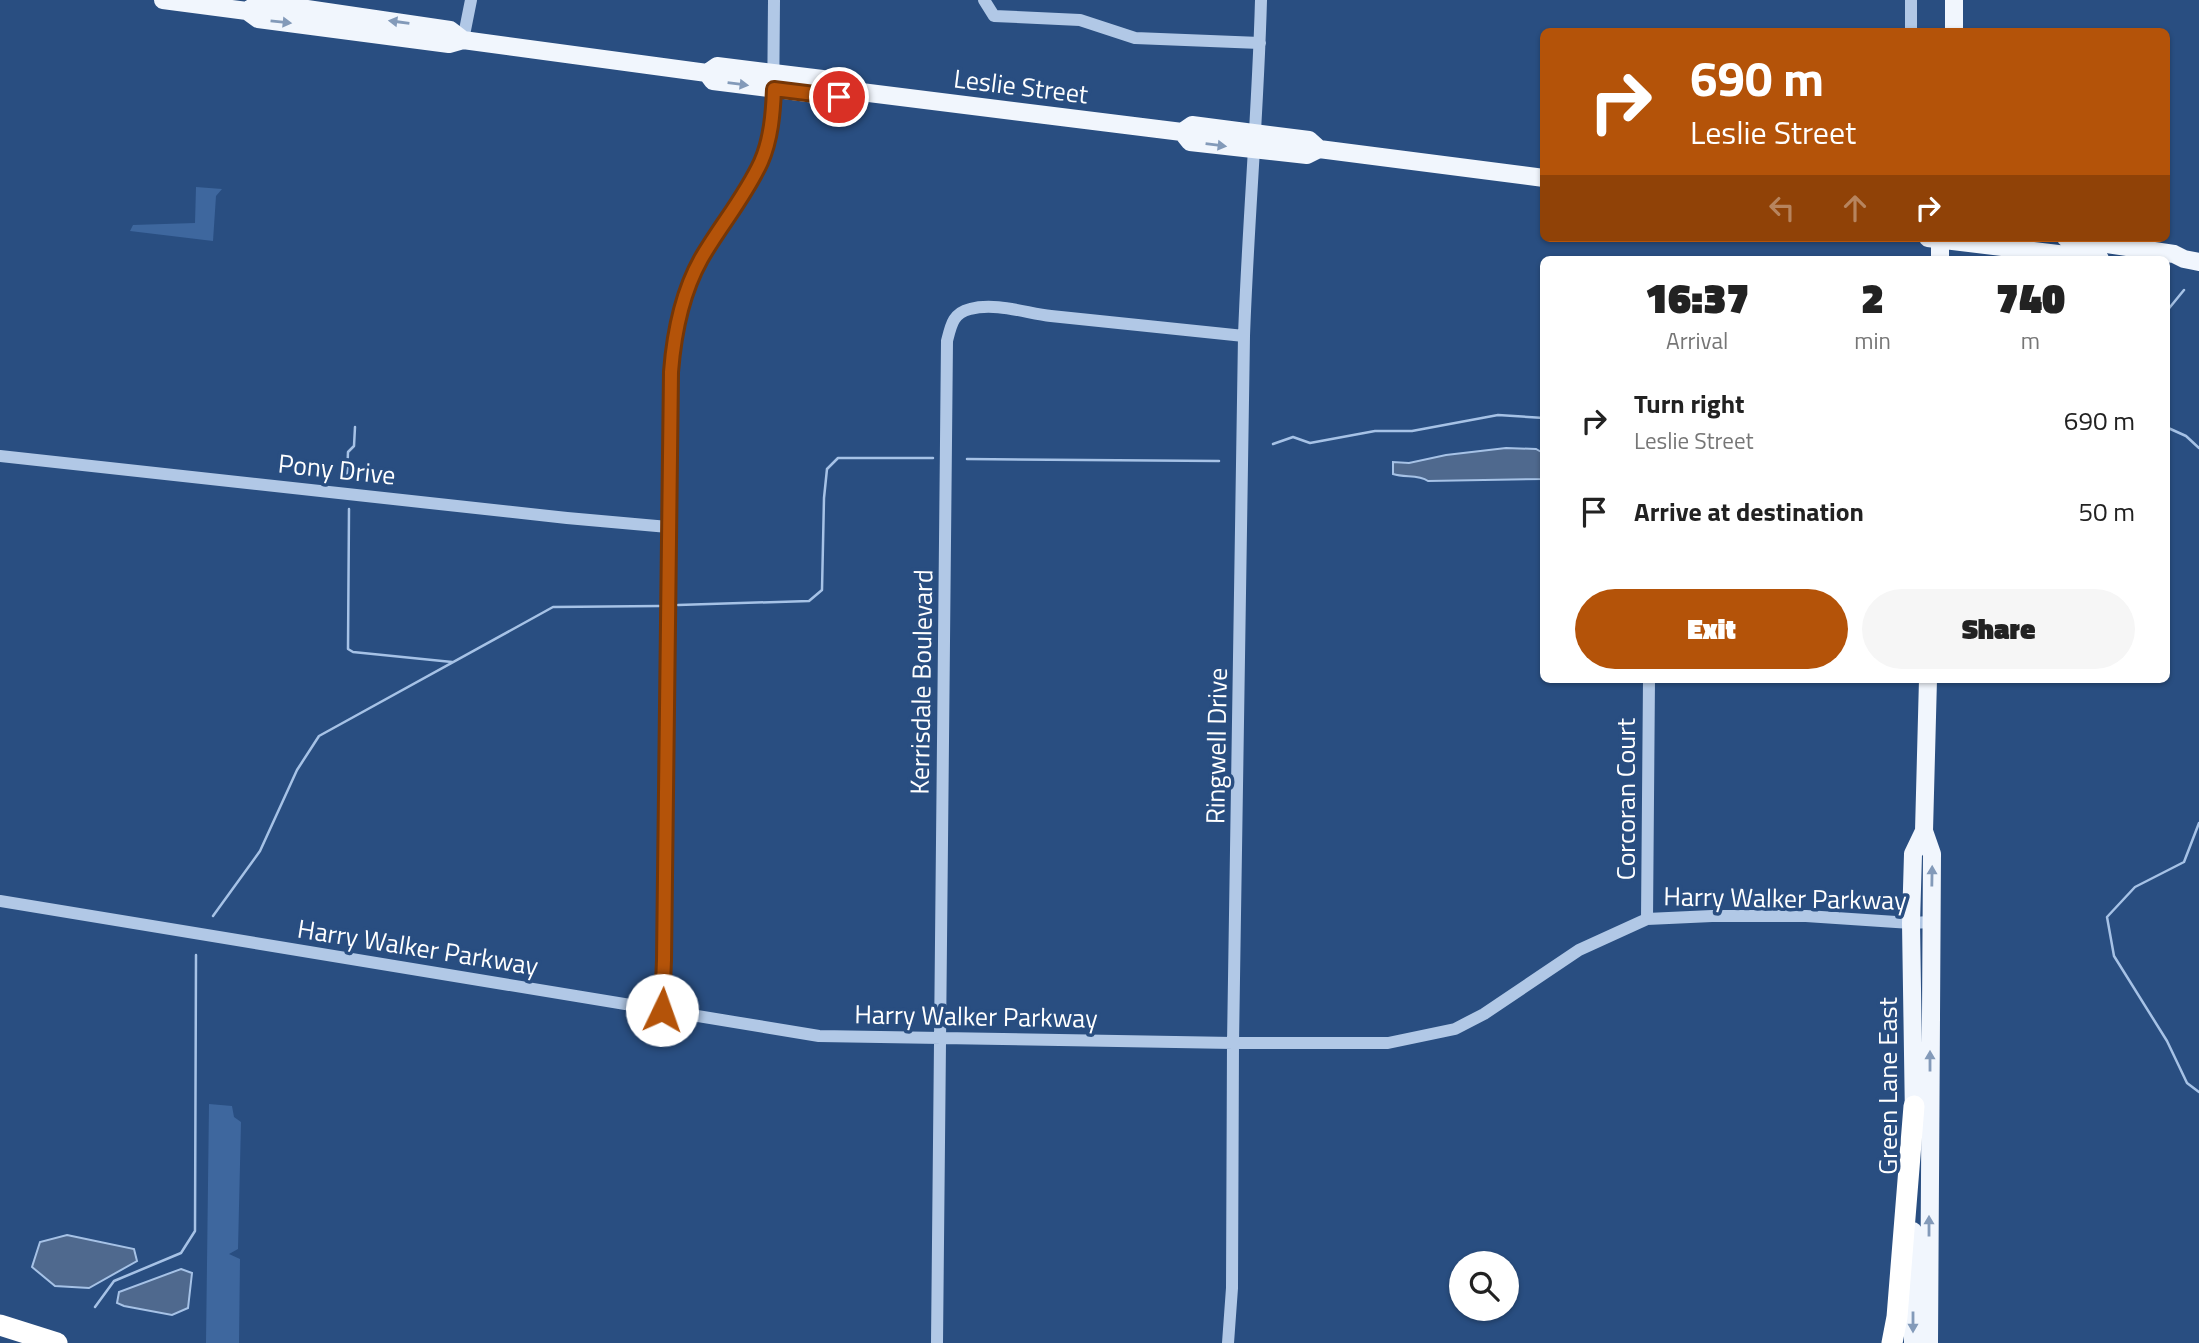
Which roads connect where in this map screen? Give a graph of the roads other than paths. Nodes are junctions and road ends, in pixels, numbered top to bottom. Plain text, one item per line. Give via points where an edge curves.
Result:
1 (163, 0) edge
2 (471, 0) edge
3 (775, 0) edge
4 (984, 0) edge
5 (1261, 0) edge
6 (1911, 0) edge
7 (1954, 0) edge
8 (319, 12) edge
9 (1911, 28) edge
10 (1954, 28) edge
11 (463, 40) junction
12 (1260, 43) junction
13 (773, 80) junction
14 (1255, 142) junction
15 (1540, 177) edge
16 (1946, 242) edge
17 (2093, 242) edge
18 (2073, 256) edge
19 (2183, 262) edge
20 (1244, 336) junction
21 (0, 456) edge
22 (668, 527) junction
23 (1649, 683) edge
24 (1928, 683) edge
25 (1924, 831) junction
26 (0, 901) edge
27 (1647, 919) junction
28 (1931, 922) junction
29 (1911, 923) junction
30 (662, 1010) junction
31 (940, 1039) junction
32 (1233, 1043) junction
33 (1914, 1106) junction
34 (0, 1325) edge
35 (57, 1343) edge
36 (937, 1343) edge
37 (1228, 1343) edge
38 (1892, 1343) edge
39 (1913, 1343) edge
40 (1929, 1343) edge

1 - 8 main road, Leslie Street via 247,11 260,2
2 - 11 street
3 - 13 street
4 - 12 street via 994,16 1080,20 1135,38
5 - 12 street, Ringwell Drive
6 - 9 street
7 - 10 main road
8 - 11 main road, Leslie Street via 450,30
11 - 13 main road, Leslie Street via 707,73 713,81
12 - 14 street, Ringwell Drive
13 - 14 main road, Leslie Street via 839,97 853,91 1182,132 1192,125
13 - 22 street via 773,116 762,160 699,262 684,295 671,372
14 - 15 main road, Leslie Street via 1309,140 1319,149
14 - 20 street, Ringwell Drive
16 - 18 main road
17 - 19 main road via 2174,254
20 - 31 street, Kerrisdale Boulevard via 986,306 953,318 947,341
20 - 32 street, Ringwell Drive
21 - 22 street, Pony Drive
22 - 30 street
23 - 27 street, Corcoran Court
24 - 25 main road, Green Lane East
28 -> 25 main road, Green Lane East via 1932,854
25 - 29 main road, Green Lane East via 1913,854
26 - 30 street, Harry Walker Parkway
27 - 29 street, Harry Walker Parkway via 1806,916
27 - 32 street, Harry Walker Parkway via 1579,950 1484,1014 1455,1028 1388,1043
28 - 29 street, Harry Walker Parkway
40 -> 28 main road, Green Lane East
29 - 33 main road, Green Lane East
30 - 31 street, Harry Walker Parkway via 819,1036
31 - 32 street, Harry Walker Parkway
31 - 36 street, Kerrisdale Boulevard
32 - 37 street, Ringwell Drive
33 - 38 highway
33 -> 39 main road, Green Lane East
34 - 35 highway

